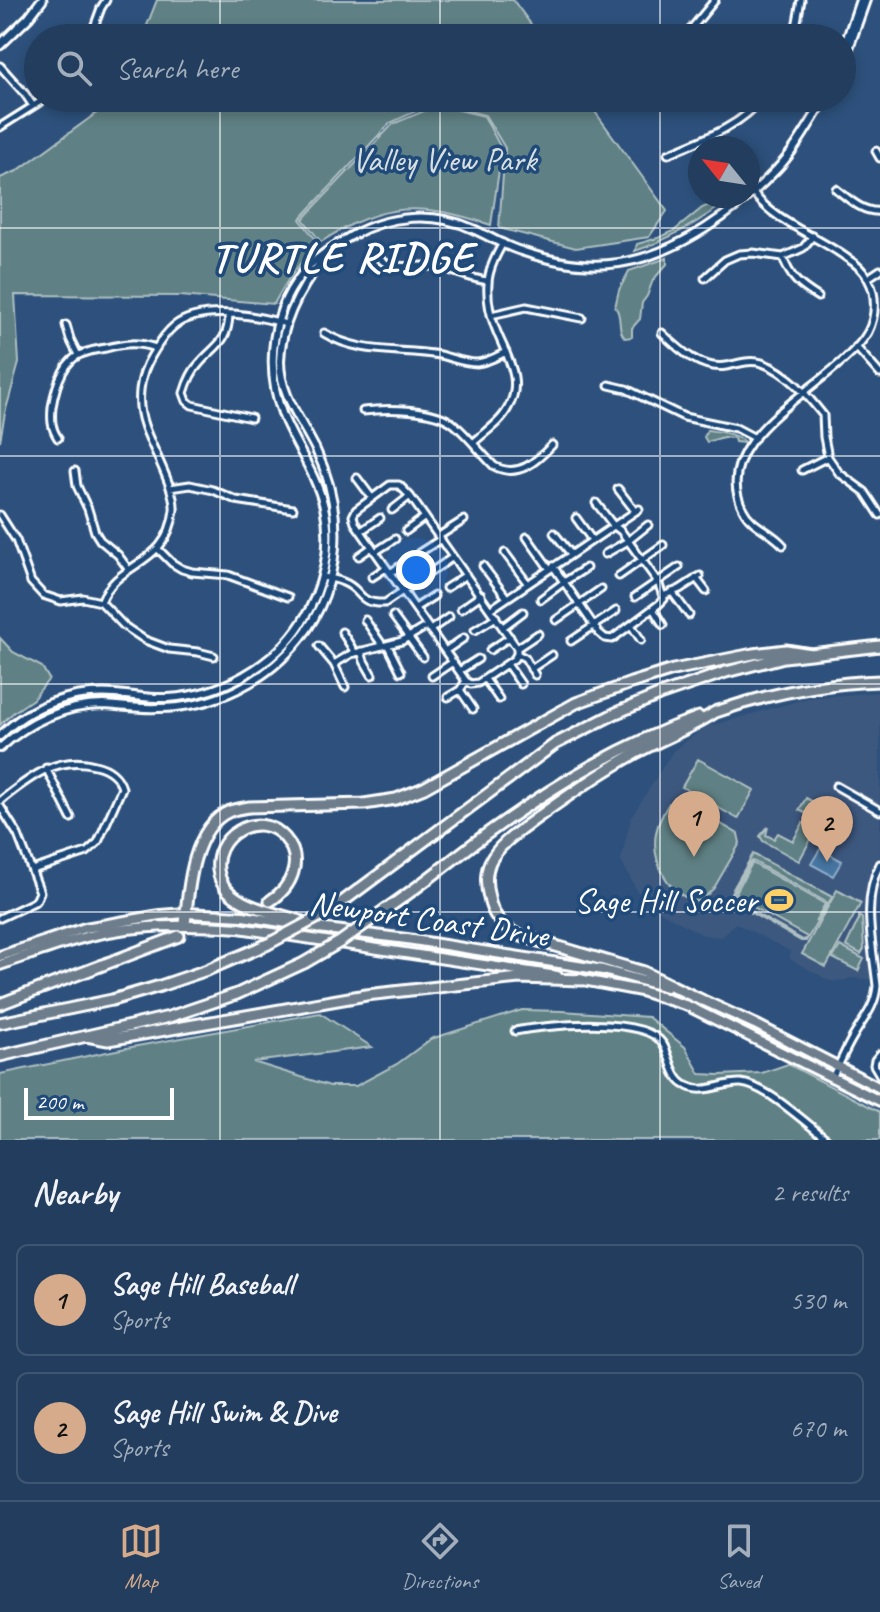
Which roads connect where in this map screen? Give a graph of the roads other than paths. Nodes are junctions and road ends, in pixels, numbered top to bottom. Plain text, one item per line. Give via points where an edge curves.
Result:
1 (42, 0) edge
2 (106, 0) edge
3 (715, 0) edge
4 (801, 0) edge
5 (860, 0) edge
6 (866, 0) edge
7 (95, 24) edge
8 (695, 24) edge
9 (797, 24) edge
10 (852, 24) edge
11 (856, 28) edge
12 (0, 45) edge
13 (0, 66) edge
14 (24, 93) edge
15 (24, 112) edge
16 (750, 112) edge
17 (817, 112) edge
18 (0, 127) edge
19 (876, 151) dead end
20 (668, 154) dead end
21 (880, 158) edge
22 (760, 185) edge
23 (836, 189) dead end
24 (760, 199) edge
25 (733, 208) edge
26 (880, 211) edge
27 (813, 236) junction
28 (503, 243) junction
29 (373, 252) dead end
30 (783, 257) junction
31 (880, 270) edge
32 (705, 278) dead end
33 (868, 278) junction
34 (488, 281) junction
35 (818, 297) dead end
36 (229, 315) junction
37 (491, 315) junction
38 (582, 318) dead end
39 (282, 322) junction
40 (66, 325) dead end
41 (324, 333) dead end
42 (662, 333) dead end
43 (856, 347) junction
44 (156, 348) junction
45 (506, 352) junction
46 (78, 355) junction
47 (880, 374) edge
48 (609, 385) dead end
49 (803, 392) junction
50 (363, 411) dead end
51 (251, 418) dead end
52 (58, 438) dead end
53 (755, 438) junction
54 (310, 439) junction
55 (473, 443) junction
56 (552, 445) dead end
57 (298, 447) junction
58 (828, 457) junction
59 (323, 467) junction
60 (802, 470) dead end
61 (75, 471) dead end
62 (311, 474) junction
63 (357, 478) dead end
64 (170, 488) junction
65 (618, 489) dead end
66 (410, 496) junction
67 (372, 498) junction
68 (596, 503) dead end
69 (293, 509) dead end
70 (392, 510) dead end
71 (0, 515) edge
72 (880, 515) edge
73 (425, 517) junction
74 (380, 518) dead end
75 (576, 518) dead end
76 (464, 520) dead end
77 (613, 525) junction
78 (648, 525) dead end
79 (361, 531) junction
80 (406, 531) dead end
81 (554, 533) dead end
82 (527, 537) dead end
83 (440, 538) junction
84 (395, 539) dead end
85 (592, 540) junction
86 (628, 541) junction
87 (663, 545) dead end
88 (783, 545) dead end
89 (158, 549) junction
90 (374, 549) junction
91 (419, 553) dead end
92 (505, 553) dead end
93 (571, 554) junction
94 (605, 554) dead end
95 (359, 556) dead end
96 (453, 557) junction
97 (409, 560) dead end
98 (642, 561) junction
99 (483, 566) dead end
100 (679, 567) dead end
101 (551, 568) junction
102 (586, 568) dead end
103 (129, 570) junction
104 (388, 570) junction
105 (466, 575) junction
106 (619, 576) dead end
107 (322, 577) junction
108 (372, 577) dead end
109 (331, 579) junction
110 (564, 582) junction
111 (658, 582) junction
112 (528, 584) junction
113 (446, 588) dead end
114 (601, 589) dead end
115 (402, 591) junction
116 (706, 591) dead end
117 (672, 592) junction
118 (481, 595) junction
119 (434, 596) dead end
120 (288, 597) dead end
121 (635, 597) dead end
122 (664, 597) junction
123 (507, 598) junction
124 (541, 599) dead end
125 (101, 602) junction
126 (579, 604) junction
127 (415, 608) junction
128 (461, 609) dead end
129 (491, 609) junction
130 (653, 609) junction
131 (616, 611) dead end
132 (523, 612) dead end
133 (689, 615) dead end
134 (393, 616) dead end
135 (449, 617) dead end
136 (496, 617) junction
137 (365, 620) dead end
138 (556, 620) dead end
139 (594, 625) junction
140 (631, 625) junction
141 (663, 625) dead end
142 (503, 627) junction
143 (429, 628) junction
144 (475, 630) dead end
145 (342, 632) dead end
146 (538, 634) dead end
147 (409, 637) junction
148 (510, 637) junction
149 (464, 638) dead end
150 (641, 640) dead end
151 (571, 641) dead end
152 (319, 646) dead end
153 (386, 646) junction
154 (880, 646) edge
155 (490, 650) dead end
156 (445, 651) junction
157 (517, 651) junction
158 (358, 652) junction
159 (811, 654) junction
160 (552, 655) dead end
161 (214, 656) dead end
162 (423, 657) dead end
163 (478, 659) dead end
164 (453, 662) junction
165 (334, 664) junction
166 (507, 664) junction
167 (531, 669) junction
168 (459, 671) junction
169 (401, 672) dead end
170 (372, 675) dead end
171 (535, 675) dead end
172 (432, 676) dead end
173 (485, 679) junction
174 (466, 681) junction
175 (880, 681) edge
176 (521, 684) dead end
177 (345, 687) dead end
178 (460, 690) junction
179 (448, 697) dead end
180 (499, 699) dead end
181 (473, 709) dead end
182 (717, 711) junction
183 (0, 736) edge
184 (0, 748) edge
185 (46, 768) junction
186 (836, 786) dead end
187 (0, 804) edge
188 (880, 811) edge
189 (71, 818) dead end
190 (880, 864) edge
191 (32, 870) junction
192 (270, 901) tunnel mouth
193 (186, 913) junction
194 (0, 918) edge
195 (185, 925) junction
196 (318, 928) junction
197 (179, 936) tunnel mouth
198 (0, 956) edge
199 (0, 965) edge
200 (582, 980) junction
201 (701, 1000) junction
202 (0, 1004) edge
203 (0, 1023) edge
204 (515, 1031) dead end
205 (86, 1036) junction
206 (880, 1054) edge
207 (0, 1056) edge
208 (838, 1067) junction
209 (880, 1075) edge
210 (832, 1077) junction
211 (880, 1088) edge
212 (880, 1101) edge
213 (828, 1140) edge

1 - 12 main road
2 - 7 street
3 - 8 street
4 - 9 street
5 - 10 street
6 - 11 street
13 - 14 street
15 - 18 street
16 - 20 street
17 - 22 street
19 - 21 street
23 - 26 street via 871,212
24 - 27 street
25 - 28 street via 690,237 638,260 583,265
27 - 30 street via 803,248
27 - 33 street
28 - 34 street
28 - 39 street via 442,220 412,217 374,225 311,264 289,294
29 - 34 street via 393,266 439,267
30 - 32 street via 739,254
30 - 35 street via 788,273
31 - 33 street
33 - 43 street via 873,319
34 - 37 street
36 - 39 street
36 - 44 street via 197,315 182,321
36 - 51 street via 227,333 199,363 184,393 192,405
37 - 38 street via 526,307
37 - 45 street
39 - 54 street via 283,385
39 - 57 street via 273,345 273,379
40 - 46 street
41 - 45 street via 354,347 473,363
42 - 49 street via 705,365 762,363
43 - 47 street
43 - 49 street
44 - 46 street via 127,343
44 - 64 street via 140,383 139,404
45 - 55 street via 516,384 510,406
46 - 52 street via 55,389 51,420
48 - 53 street via 684,417 736,428
49 - 53 street
49 - 58 street via 823,415
50 - 55 street via 404,409 441,418
53 - 88 street via 737,472 739,501 750,520
54 - 57 street
54 - 59 street
55 - 56 street via 494,466 507,470 529,466
57 - 62 street
58 - 60 street
58 - 72 street via 839,473 865,492
59 - 62 street
59 - 109 street via 336,534
61 - 103 street via 95,532
62 - 107 street via 326,520
63 - 67 street
64 - 69 street via 190,485 236,500
64 - 89 street via 175,507
65 - 77 street via 637,510
66 - 67 street via 399,485 390,485
66 - 70 street
66 - 73 street
67 - 79 street via 353,516
68 - 77 street
71 - 125 street via 16,540 31,582 43,595
73 - 80 street
73 - 83 street
74 - 79 street
75 - 85 street
76 - 83 street
77 - 85 street
77 - 86 street
78 - 86 street
79 - 90 street
81 - 93 street
82 - 101 street
83 - 91 street
83 - 96 street
84 - 90 street
85 - 93 street
86 - 94 street
86 - 98 street
87 - 98 street
89 - 103 street
89 - 120 street via 182,569 228,575
90 - 95 street
90 - 104 street
92 - 112 street
93 - 101 street
96 - 105 street
96 - 115 street
97 - 104 street
98 - 106 street
98 - 111 street
99 - 123 street
100 - 111 street
101 - 110 street
101 - 112 street
102 - 110 street
103 - 125 street via 111,583
104 - 108 street
104 - 115 street
105 - 113 street
105 - 118 street
107 - 109 street
107 - 183 street via 291,637 264,663 235,680 168,698 74,696 25,715
109 - 115 street via 345,582 372,603 385,603
109 - 184 street via 299,640 273,666 225,696 157,709 78,707 24,728
110 - 124 street
110 - 126 street
111 - 121 street
111 - 122 street
112 - 123 street
114 - 126 street
115 - 127 street
116 - 117 street via 698,577
117 - 122 street
117 - 133 street
118 - 128 street
118 - 129 street
119 - 127 street
122 - 130 street
123 - 129 street
125 - 161 street via 145,640
126 - 138 street
126 - 139 street
127 - 143 street
129 - 136 street
130 - 140 street
130 - 141 street
131 - 139 street
132 - 142 street
134 - 147 street
135 - 143 street
136 - 142 street
136 - 144 street
137 - 153 street
139 - 140 street via 612,639
139 - 151 street
140 - 150 street
142 - 148 street
143 - 147 street
143 - 156 street
145 - 158 street
146 - 157 street
147 - 153 street
147 - 162 street
148 - 155 street
148 - 157 street
149 - 156 street
152 - 165 street
153 - 158 street
153 - 169 street
154 - 159 highway
156 - 164 street
157 - 166 street
157 - 167 street
158 - 165 street
158 - 170 street
159 - 193 highway via 753,654 631,683 576,703 396,799 231,811 219,818 200,845
159 - 203 highway, bridge via 692,683 555,744 330,911 268,944 160,986
160 - 167 street
163 - 168 street
164 - 168 street
164 - 172 street
165 - 177 street
166 - 173 street
166 - 176 street
167 - 171 street
168 - 174 street
173 - 174 street
173 - 180 street
174 - 178 street
175 - 182 highway via 786,693
178 - 179 street
178 - 181 street
182 - 201 highway via 637,752 544,812 500,848 489,864 487,881 495,914 518,935 644,972
182 - 205 highway, bridge via 647,736 590,765 304,963 169,1017
185 - 187 street
185 - 189 street
185 - 191 street via 69,761 102,766 120,779 122,788 94,847
186 - 188 street
187 - 191 street
190 - 208 street via 870,898 876,996
191 - 194 street via 40,892 37,899
192 - 196 highway via 288,885 295,861 287,840 256,824 221,848 218,871 225,888 245,902
193 - 195 highway
193 - 196 main road, Newport Coast Drive
193 - 198 main road, Newport Coast Drive via 85,928
195 - 199 main road, Newport Coast Drive via 107,932
195 - 200 main road, Newport Coast Drive via 239,928
196 - 201 main road, Newport Coast Drive via 603,970
197 - 202 highway
200 - 205 highway via 519,978 403,990 108,1040
200 - 210 main road, Newport Coast Drive via 688,1006
201 - 208 main road, Newport Coast Drive
204 - 213 street via 579,1024 642,1030 662,1043 682,1084 701,1089 747,1085
205 - 207 highway
206 - 209 street via 874,1065
208 - 210 street
208 - 211 main road, Newport Coast Drive
210 - 212 main road, Newport Coast Drive

